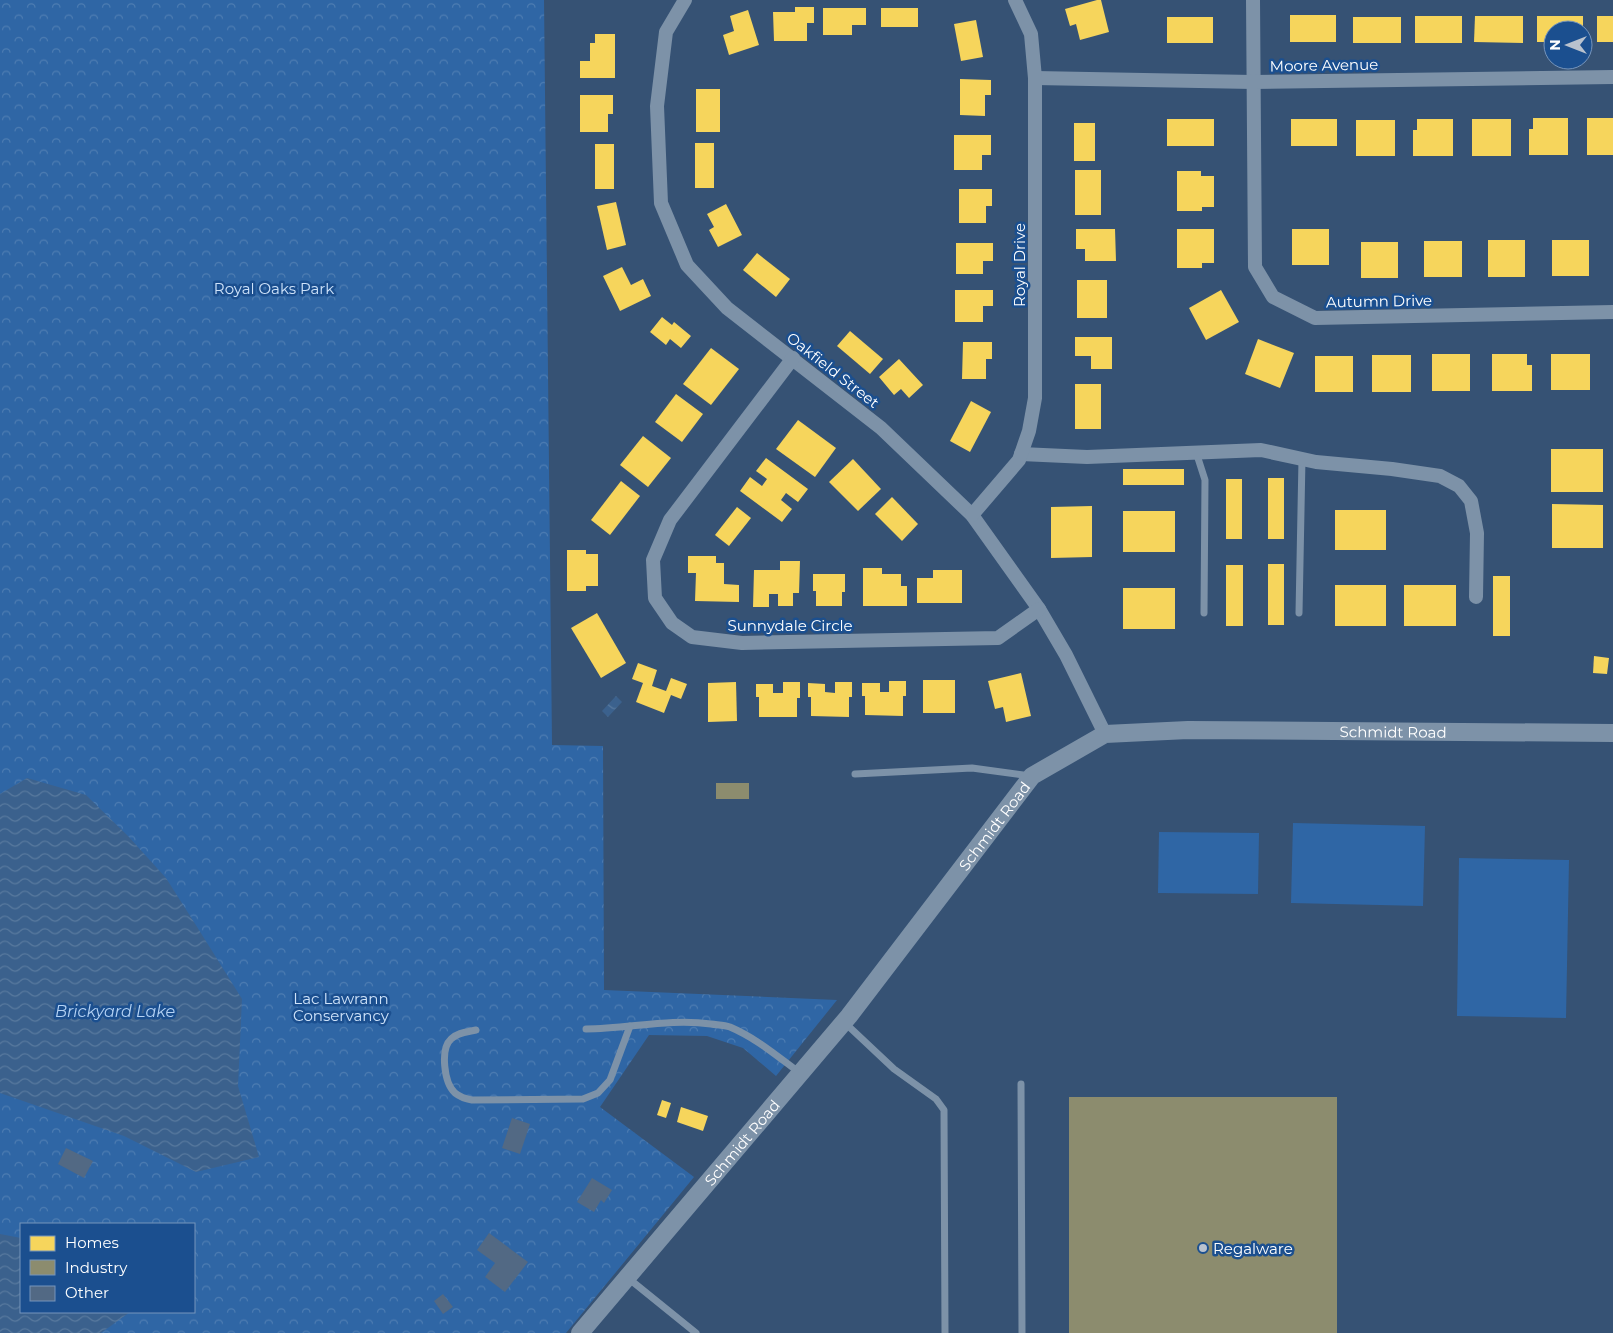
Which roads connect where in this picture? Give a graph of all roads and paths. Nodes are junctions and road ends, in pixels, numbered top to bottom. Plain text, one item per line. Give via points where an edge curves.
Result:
1 (685, 0) edge
2 (1015, 0) edge
3 (1253, 0) edge
4 (1035, 78) junction
5 (1613, 78) edge
6 (1253, 82) junction
7 (1613, 312) edge
8 (793, 358) junction
9 (1196, 452) junction
10 (1020, 454) junction
11 (1302, 459) junction
12 (972, 515) junction
13 (1476, 597) dead end
14 (1039, 609) junction
15 (1204, 613) dead end
16 (1299, 613) dead end
17 (1613, 733) edge
18 (1105, 734) junction
19 (855, 774) dead end
20 (1032, 776) junction
21 (844, 1022) junction
22 (630, 1026) junction
23 (586, 1029) dead end
24 (476, 1030) dead end
25 (800, 1073) junction
26 (1021, 1084) dead end
27 (627, 1277) junction
28 (580, 1333) edge
29 (696, 1333) edge
30 (945, 1333) edge
31 (1022, 1333) edge

1 - 8 street, Oakfield Street via 666,32 657,106 661,203 687,265 727,308
2 - 4 street, Royal Drive via 1031,34
3 - 6 street, Autumn Drive
4 - 6 street, Moore Avenue
4 - 10 street, Royal Drive via 1035,398 1029,431
5 - 6 street, Moore Avenue
6 - 7 street, Autumn Drive via 1255,267 1273,297 1315,318
8 - 12 street, Oakfield Street via 881,428
8 - 14 street, Sunnydale Circle via 670,520 653,560 655,598 672,622 692,637 742,643 998,638
9 - 10 street via 1086,457
9 - 11 street via 1261,450
9 - 15 lane via 1205,480
10 - 12 street, Royal Drive via 1019,460
11 - 13 street via 1440,476 1459,486 1471,501 1477,533
11 - 16 lane
12 - 14 street, Oakfield Street
14 - 18 street, Oakfield Street
17 - 18 street, Schmidt Road via 1188,730
18 - 20 street, Schmidt Road
19 - 20 lane via 972,768
20 - 21 street, Schmidt Road
21 - 25 street, Schmidt Road
21 - 30 lane via 894,1069 936,1098 944,1110
22 - 23 lane
22 - 24 lane via 610,1080 598,1093 583,1099 562,1100 472,1100 453,1092 447,1082 445,1051 450,1039 462,1032
22 - 25 lane via 695,1022 727,1026 749,1036
25 - 27 street, Schmidt Road
26 - 31 lane
27 - 28 street, Schmidt Road
27 - 29 lane

